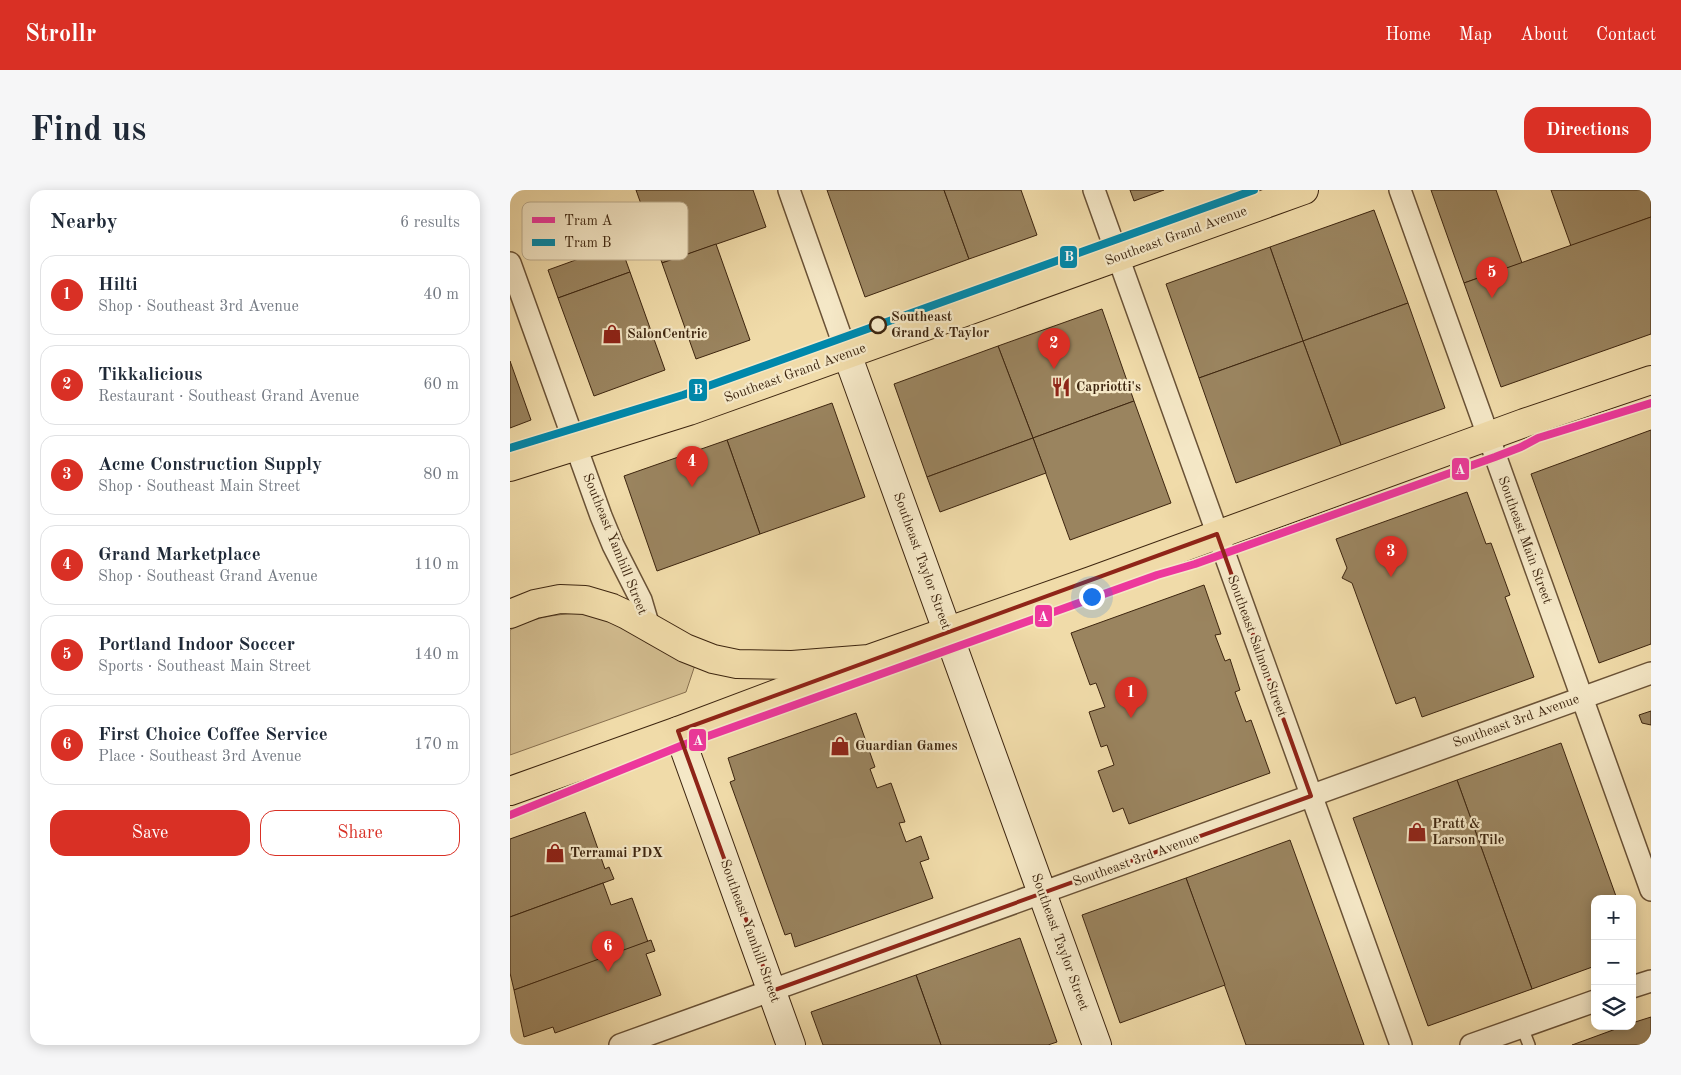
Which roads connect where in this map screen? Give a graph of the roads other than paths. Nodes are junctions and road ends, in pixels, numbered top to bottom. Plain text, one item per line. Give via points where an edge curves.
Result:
1 (789, 190) edge
2 (1094, 190) edge
3 (1304, 190) edge
4 (1400, 190) edge
5 (1118, 257) junction
6 (510, 263) edge
7 (847, 354) junction
8 (1651, 380) edge
9 (1488, 436) junction
10 (576, 447) junction
11 (510, 467) edge
12 (1217, 534) junction
13 (510, 614) edge
14 (649, 627) junction
15 (947, 632) junction
16 (869, 658) junction
17 (1651, 673) edge
18 (1582, 698) junction
19 (678, 731) junction
20 (510, 790) edge
21 (1312, 796) junction
22 (1651, 890) edge
23 (1042, 894) junction
24 (1651, 981) edge
25 (1636, 986) edge
26 (772, 991) junction
27 (1591, 1003) edge
28 (1525, 1036) edge
29 (620, 1045) edge
30 (791, 1045) edge
31 (1097, 1045) edge
32 (1401, 1045) edge
33 (1471, 1045) edge

1 - 7 street, Southeast Taylor Street
2 - 5 street, Southeast Salmon Street
3 - 5 main road, Southeast Grand Avenue
4 - 9 street, Southeast Main Street
5 - 7 main road, Southeast Grand Avenue
5 - 12 street, Southeast Salmon Street
6 - 10 street, Southeast Yamhill Street
7 - 10 main road, Southeast Grand Avenue via 689,411
7 - 15 street, Southeast Taylor Street
8 - 9 main road
9 - 12 main road
9 - 18 street, Southeast Main Street
10 - 11 main road, Southeast Grand Avenue
10 - 14 street, Southeast Yamhill Street via 613,545 641,600
12 - 15 main road
12 - 21 street, Southeast Salmon Street
13 - 14 main road via 535,604 585,600 612,608
14 - 16 main road via 685,648 738,664 792,665
15 - 16 main road
15 - 23 street, Southeast Taylor Street
16 - 19 main road
17 - 18 street, Southeast 3rd Avenue
18 - 21 street, Southeast 3rd Avenue
18 - 22 street, Southeast Main Street
19 - 20 main road
19 - 26 street, Southeast Yamhill Street
21 - 23 street, Southeast 3rd Avenue
21 - 32 street, Southeast Salmon Street
23 - 26 street, Southeast 3rd Avenue
23 - 31 street, Southeast Taylor Street
24 - 25 street
26 - 29 street, Southeast 3rd Avenue
26 - 30 street, Southeast Yamhill Street
27 - 28 street
28 - 33 street

